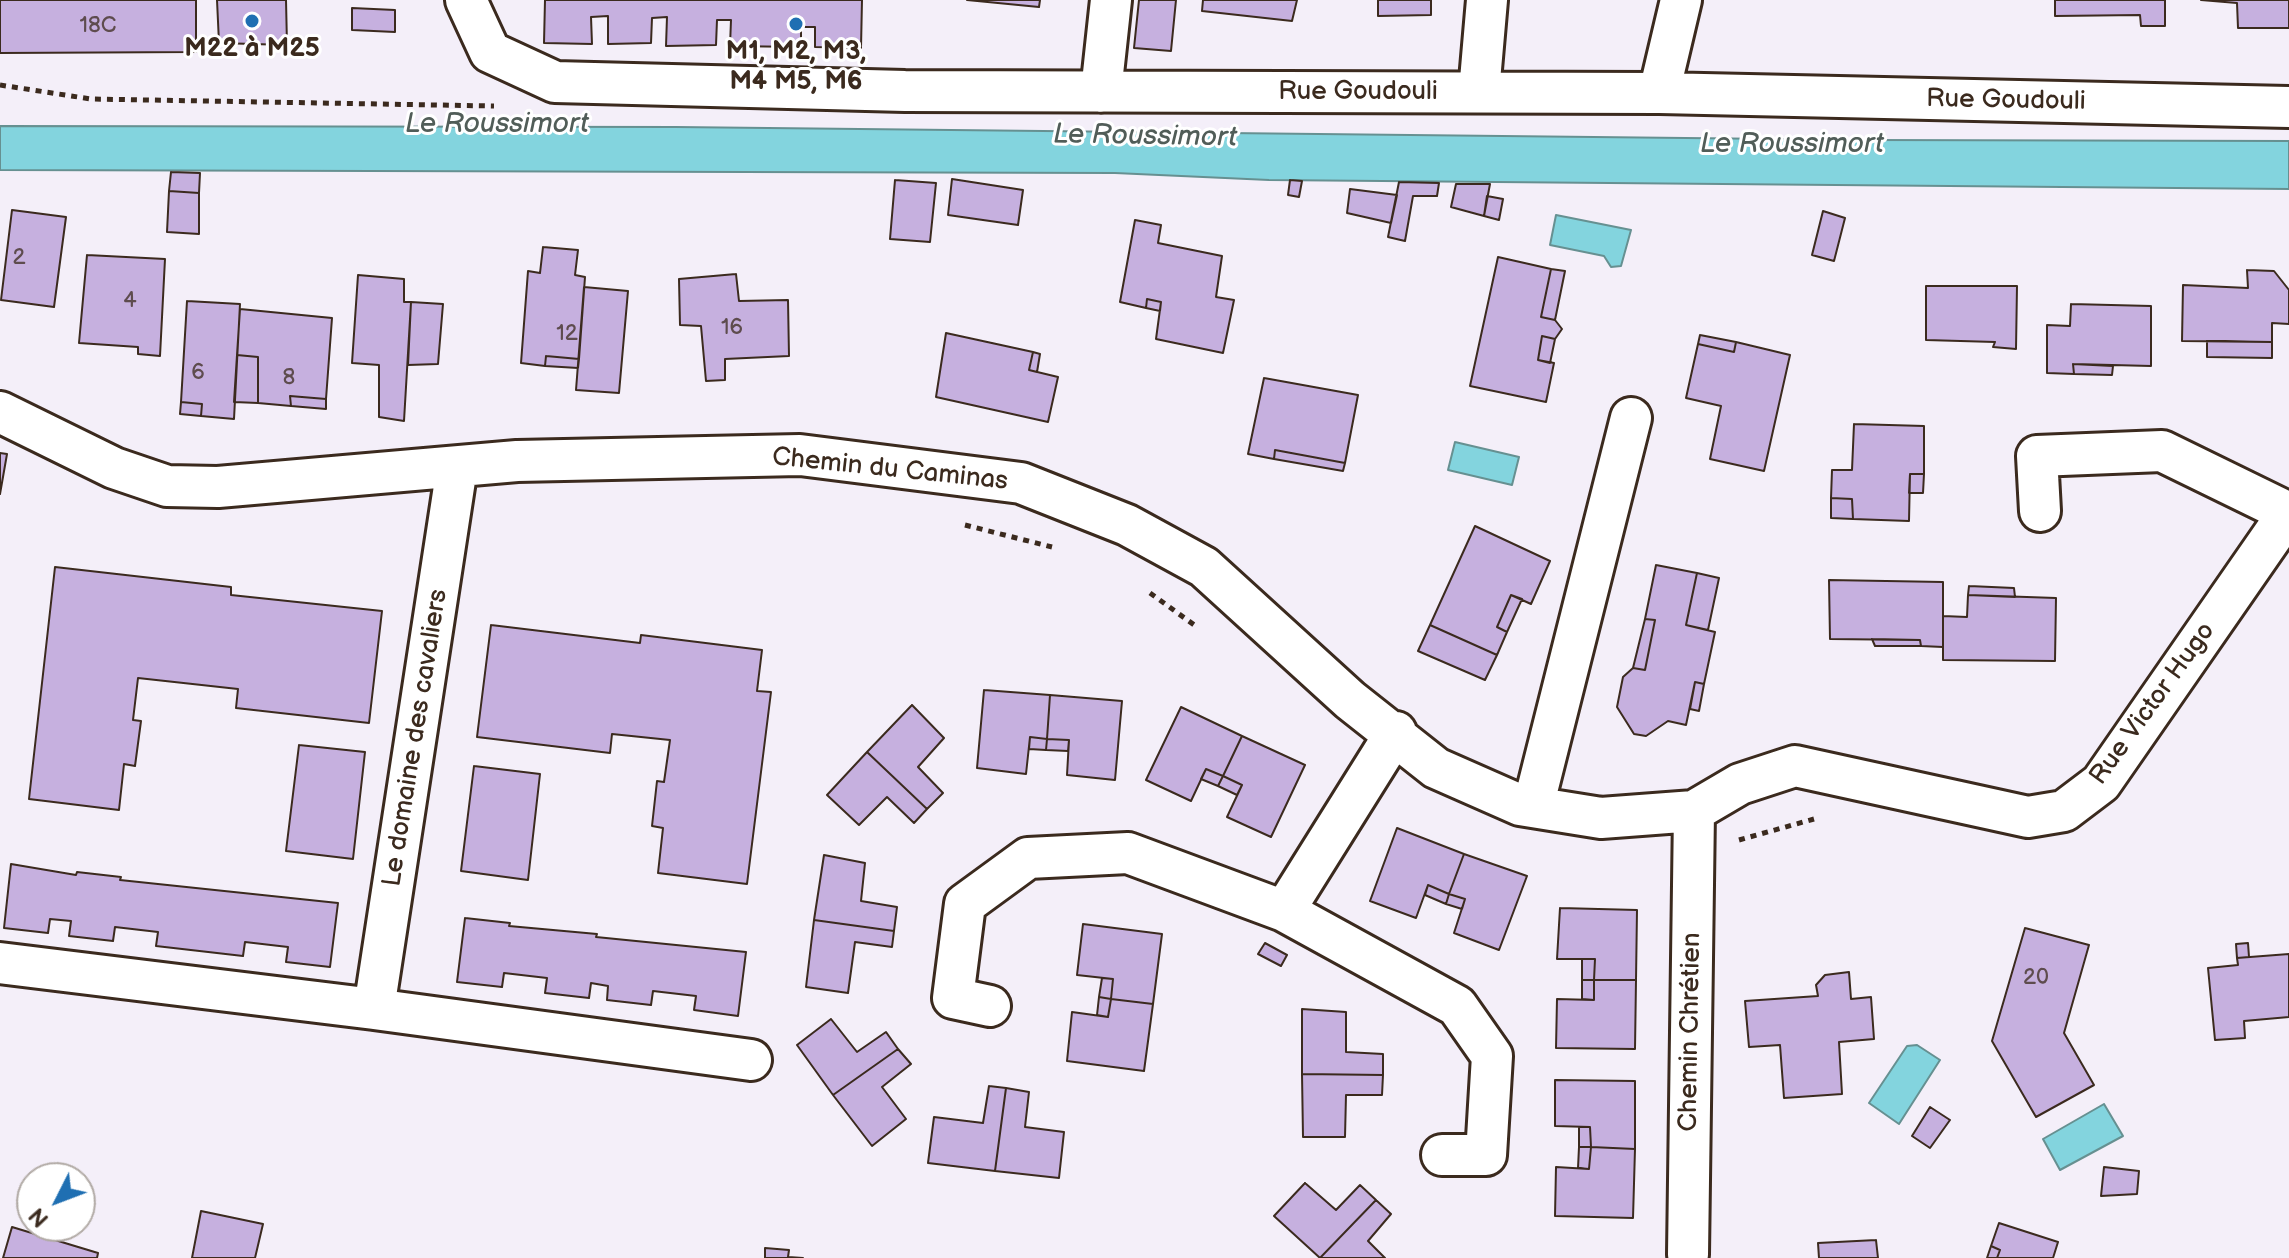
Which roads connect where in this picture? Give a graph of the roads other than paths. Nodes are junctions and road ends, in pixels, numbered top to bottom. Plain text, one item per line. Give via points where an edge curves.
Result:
1 (466, 0) edge
2 (1111, 0) edge
3 (1487, 0) edge
4 (1681, 0) edge
5 (1101, 92) junction
6 (1479, 92) junction
7 (1659, 93) junction
8 (2289, 107) edge
9 (0, 412) edge
10 (1631, 418) dead end
11 (457, 467) junction
12 (2040, 511) dead end
13 (2289, 513) edge
14 (1396, 732) junction
15 (1533, 807) junction
16 (1694, 811) junction
17 (1284, 911) junction
18 (0, 963) edge
19 (990, 1006) dead end
20 (374, 1009) junction
21 (751, 1060) dead end
22 (1442, 1155) dead end
23 (1688, 1254) dead end

1 - 5 street, Rue Goudouli via 490,52 555,82
2 - 5 street
3 - 6 street
4 - 7 street
5 - 6 street, Rue Goudouli
6 - 7 street, Rue Goudouli
7 - 8 street, Rue Goudouli
9 - 11 street, Chemin du Caminas via 114,468 167,486 218,487
10 - 15 street
11 - 14 street, Chemin du Caminas via 800,455 1021,483 1127,525 1204,567 1350,700
11 - 20 street, Le domaine des cavaliers
12 - 13 street via 2037,456 2162,451
13 - 16 street, Rue Victor Hugo via 2101,783 2064,811 2028,817 1795,766 1740,784
14 - 15 street, Chemin du Caminas via 1436,768
14 - 17 street
15 - 16 street, Chemin du Caminas via 1601,818
16 - 23 street, Chemin Chrétien
17 - 19 street via 1128,853 1028,858 965,904 953,998
17 - 22 street via 1457,1006 1492,1056 1486,1155
18 - 20 street
20 - 21 street

